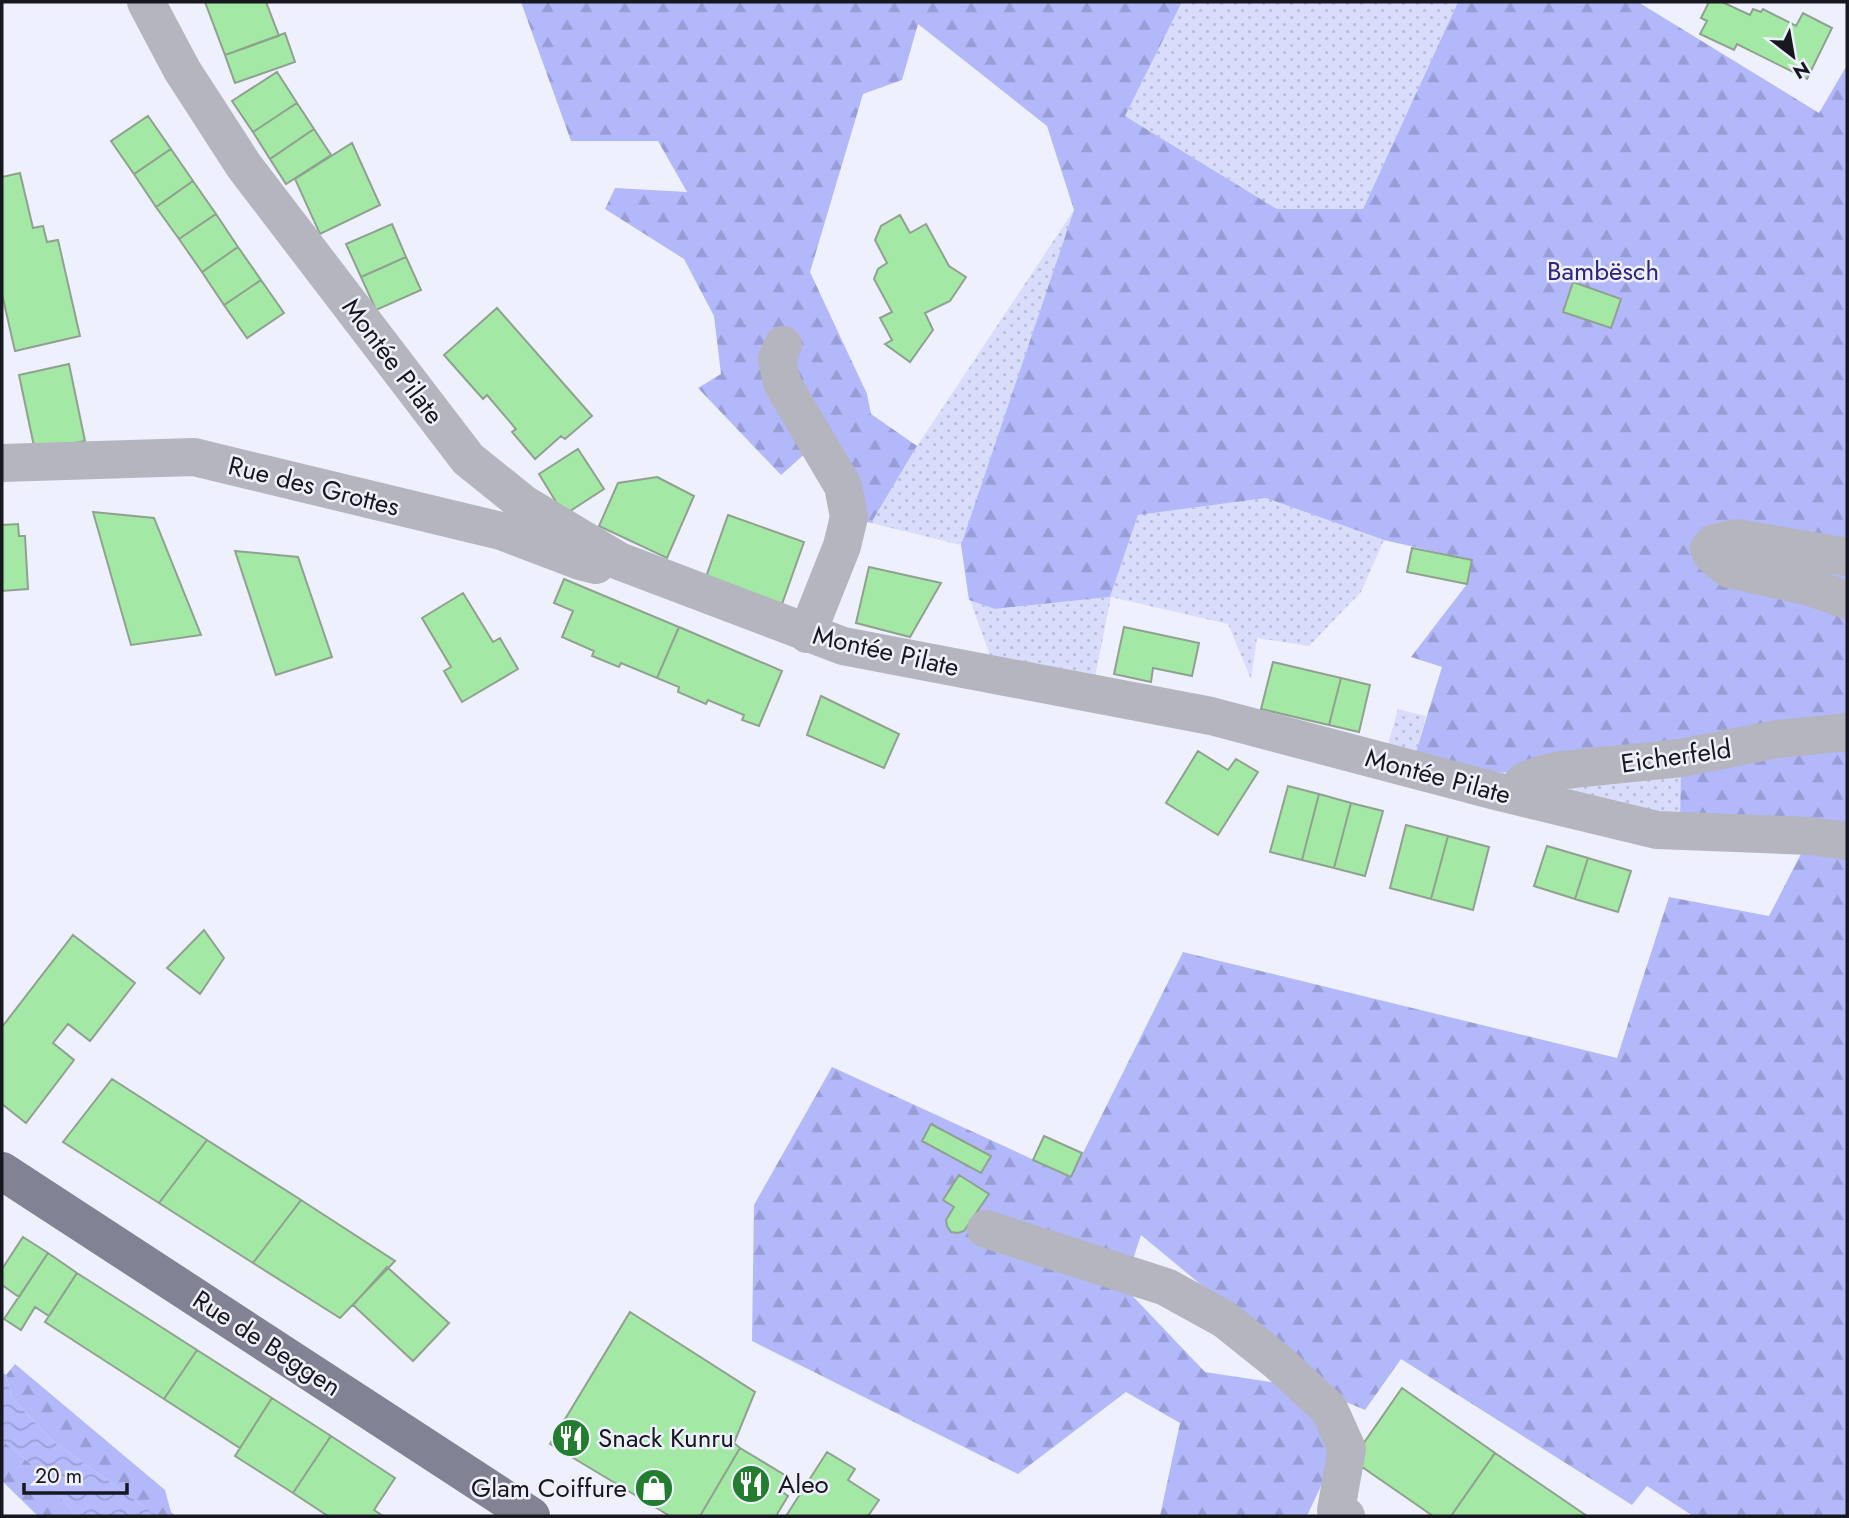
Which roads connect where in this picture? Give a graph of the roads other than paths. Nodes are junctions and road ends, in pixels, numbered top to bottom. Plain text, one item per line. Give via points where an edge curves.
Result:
1 (146, 2) edge
2 (783, 345) dead end
3 (2, 463) edge
4 (1847, 558) edge
5 (619, 561) junction
6 (1847, 600) edge
7 (807, 634) junction
8 (1847, 732) edge
9 (1511, 795) junction
10 (1847, 841) edge
11 (2, 1171) edge
12 (986, 1229) dead end
13 (1341, 1513) edge
14 (531, 1516) edge

1 - 5 street, Montée Pilate via 182,70 244,166 468,459 524,504
2 - 7 street via 777,359 782,383 843,486 849,517
3 - 5 street, Rue des Grottes via 194,457 501,531 580,561 600,565
4 - 6 street via 1737,538 1714,543 1709,549 1729,569
5 - 7 street, Montée Pilate
7 - 9 street, Montée Pilate via 843,646 1211,716
8 - 9 street, Eicherfeld via 1778,739 1681,758 1563,770 1525,781
9 - 10 street, Montée Pilate via 1657,830
11 - 14 main road, Rue de Beggen
12 - 13 street via 1166,1287 1224,1319 1329,1409 1347,1449

